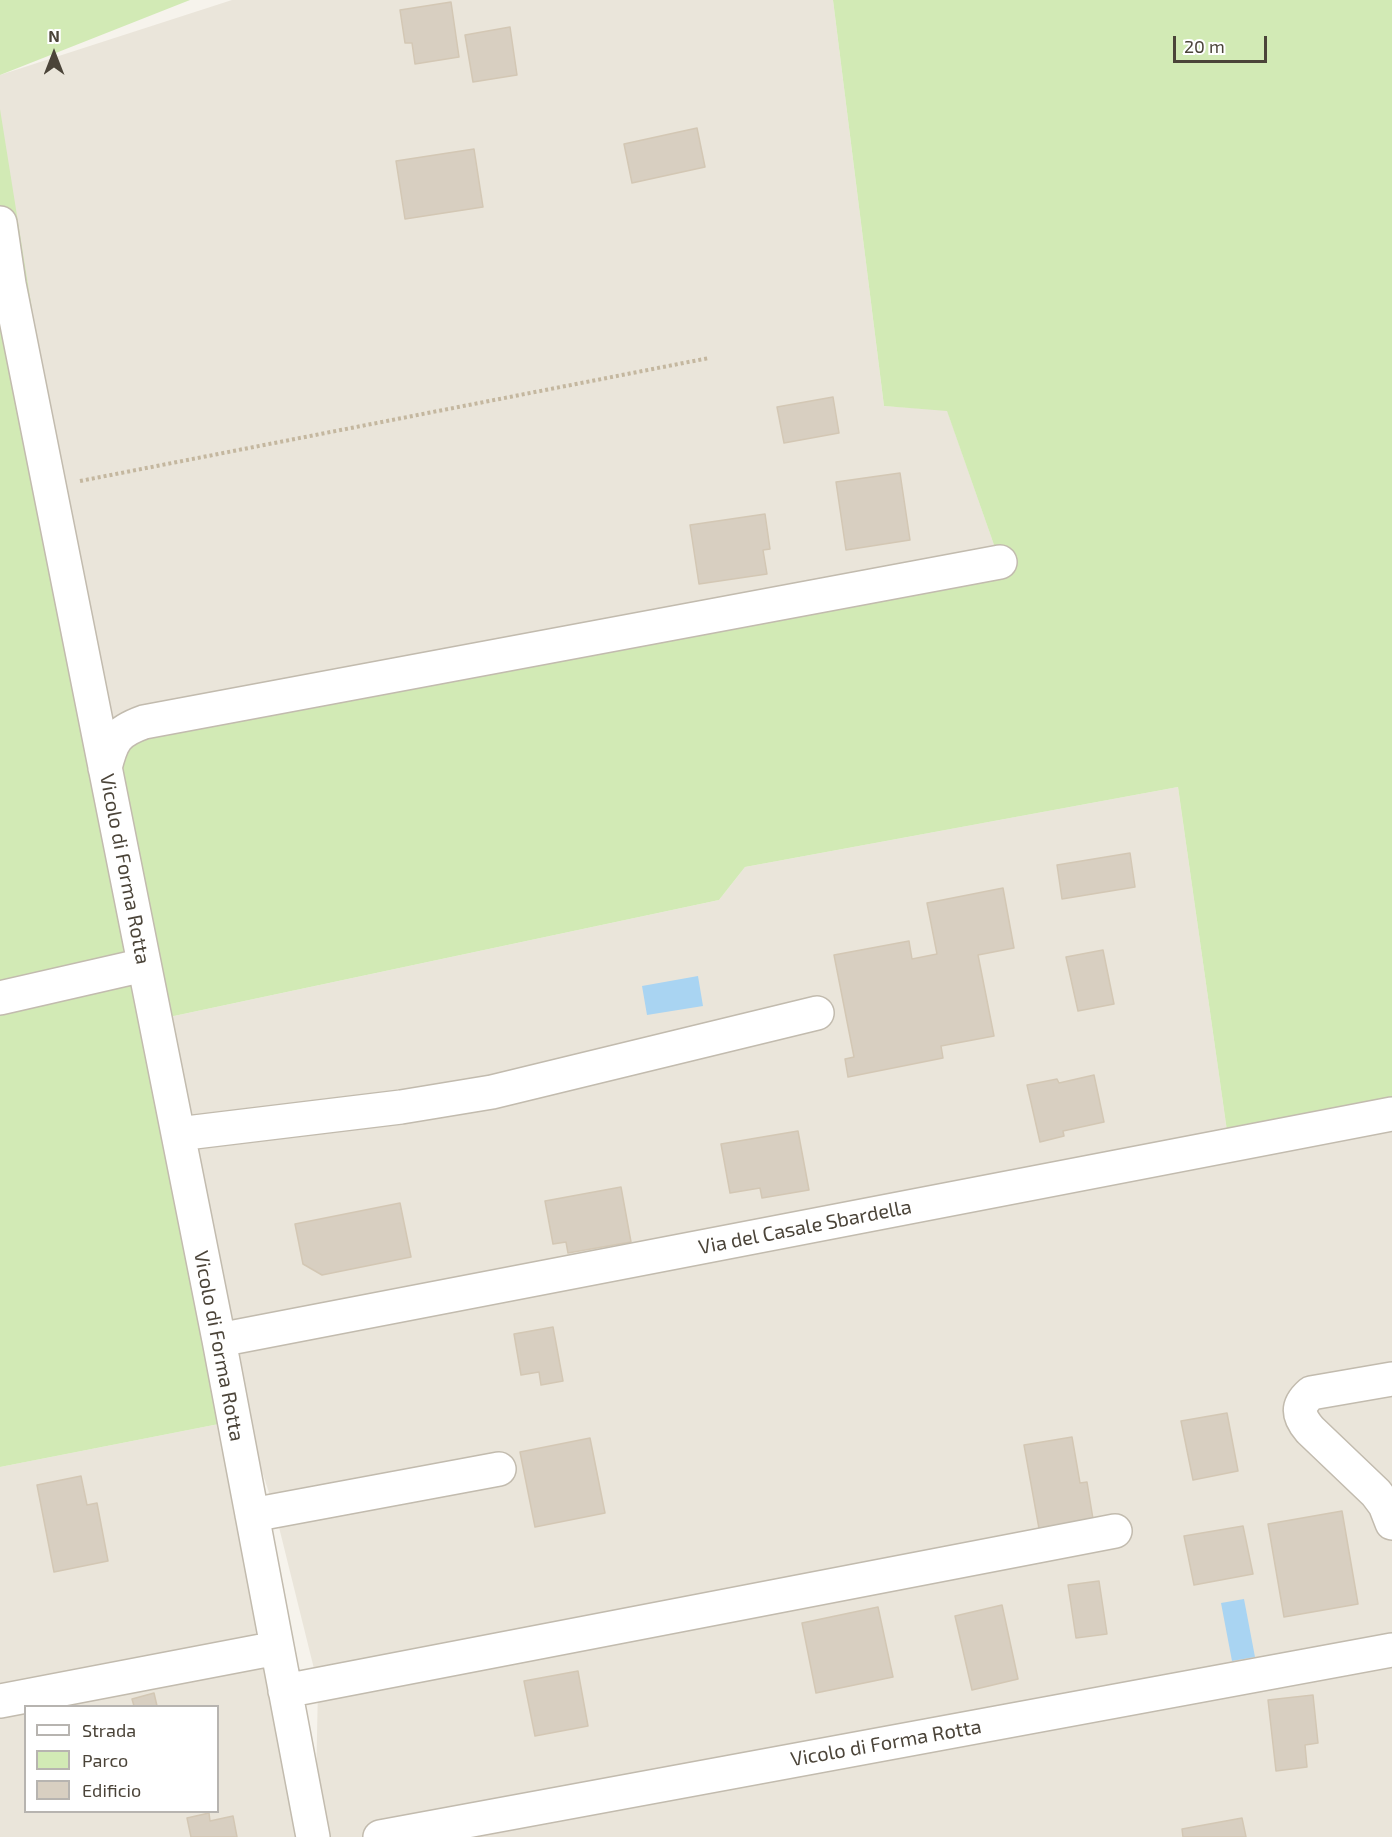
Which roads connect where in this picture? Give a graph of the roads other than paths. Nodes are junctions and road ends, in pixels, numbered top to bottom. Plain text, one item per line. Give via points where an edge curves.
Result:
1 (0, 223) edge
2 (1000, 562) dead end
3 (105, 768) junction
4 (144, 965) junction
5 (0, 998) edge
6 (818, 1013) dead end
7 (1392, 1114) edge
8 (178, 1134) junction
9 (219, 1340) junction
10 (1392, 1379) edge
11 (499, 1469) dead end
12 (252, 1515) junction
13 (1392, 1523) edge
14 (1115, 1531) dead end
15 (277, 1648) junction
16 (1392, 1650) edge
17 (285, 1691) junction
18 (0, 1701) edge
19 (313, 1837) edge
20 (380, 1837) edge

1 - 3 street, Vicolo di Forma Rotta
2 - 3 street via 144,722 129,727 112,741
3 - 4 street, Vicolo di Forma Rotta
4 - 5 street
4 - 8 street, Vicolo di Forma Rotta
6 - 8 street via 492,1092
7 - 9 street, Via del Casale Sbardella
8 - 9 street, Vicolo di Forma Rotta
9 - 12 street, Vicolo di Forma Rotta
10 - 13 street via 1311,1393 1299,1410 1301,1420 1310,1430 1376,1493
11 - 12 street
12 - 15 street, Vicolo di Forma Rotta
14 - 17 street
15 - 17 street, Vicolo di Forma Rotta
15 - 18 street
16 - 20 street, Vicolo di Forma Rotta
17 - 19 street, Vicolo di Forma Rotta

